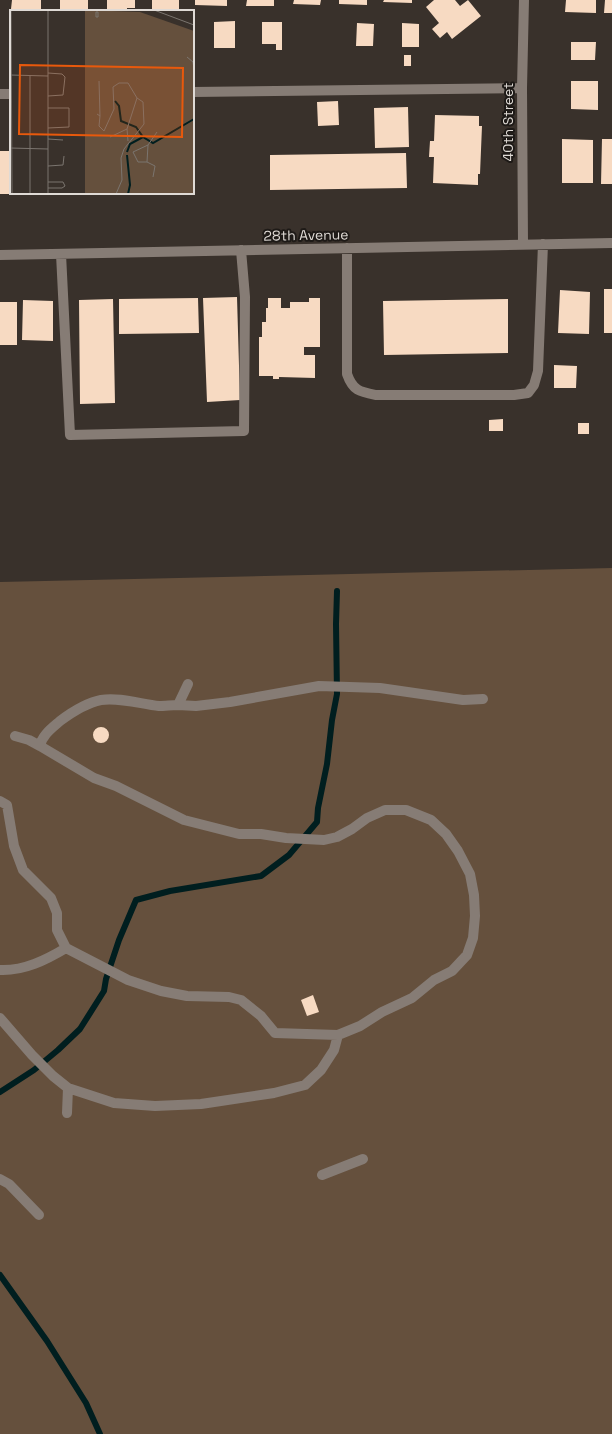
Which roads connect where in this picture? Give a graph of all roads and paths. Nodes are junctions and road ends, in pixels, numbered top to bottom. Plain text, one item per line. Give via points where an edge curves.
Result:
1 (524, 0) edge
2 (522, 88) junction
3 (194, 92) edge
4 (612, 243) edge
5 (523, 244) junction
6 (543, 244) junction
7 (347, 248) junction
8 (241, 250) junction
9 (62, 254) junction
10 (0, 255) edge
11 (188, 684) dead end
12 (483, 699) dead end
13 (178, 705) junction
14 (15, 736) dead end
15 (40, 746) junction
16 (0, 800) edge
17 (66, 948) junction
18 (0, 970) edge
19 (0, 1018) edge
20 (338, 1036) junction
21 (68, 1088) junction
22 (67, 1113) dead end
23 (363, 1160) dead end
24 (322, 1175) dead end
25 (0, 1179) edge
26 (39, 1215) dead end

1 - 2 street, 40th Street
2 - 3 street
2 - 5 street, 40th Street
4 - 6 street, 28th Avenue
5 - 6 street, 28th Avenue
5 - 7 street, 28th Avenue
6 - 7 street via 538,371 534,385 528,393 514,395 376,395 361,392 350,384 347,374
7 - 8 street, 28th Avenue
8 - 9 street, 28th Avenue
8 - 9 street via 245,297 244,431 70,435
9 - 10 street, 28th Avenue
11 - 13 street
12 - 13 street via 463,700 380,688 319,686 230,702 196,706
13 - 15 street via 160,706 102,700 90,703 54,726 42,739
14 - 15 street
15 - 20 street via 94,778 116,786 184,820 239,834 324,840 337,837 385,810 406,810 431,820 446,834 470,874 474,895 473,938 467,955 452,971 434,980 412,998
16 - 17 street via 7,805 14,846 23,870 51,898 57,912 57,930
17 - 18 street via 29,966
17 - 20 street via 128,980 161,991 187,996 229,997 241,1000 260,1016 274,1033
19 - 21 street via 32,1055
20 - 21 street via 334,1050 321,1070 305,1085 274,1093 201,1104 155,1106 114,1103
21 - 22 street
23 - 24 street
25 - 26 street via 9,1184

